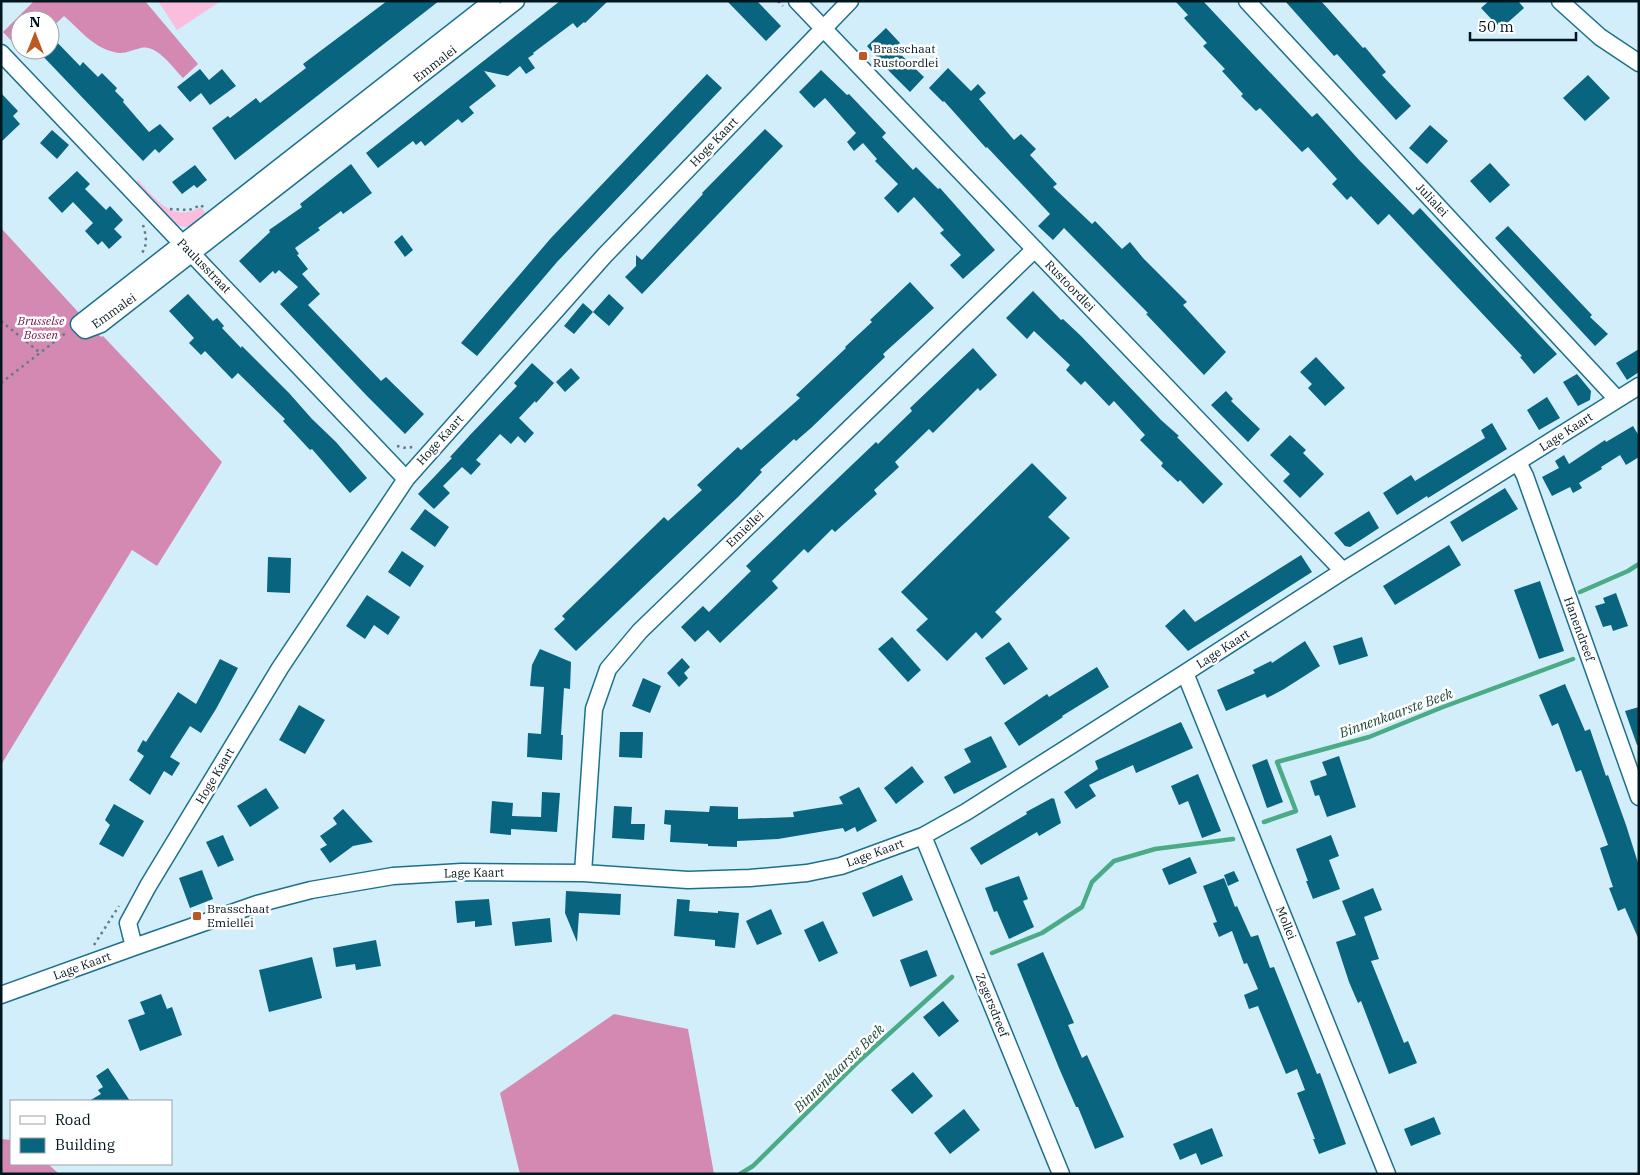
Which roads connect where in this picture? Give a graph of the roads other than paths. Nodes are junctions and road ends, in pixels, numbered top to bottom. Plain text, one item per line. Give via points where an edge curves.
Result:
1 (492, 1) edge
2 (516, 1) edge
3 (797, 1) edge
4 (850, 1) edge
5 (1247, 1) edge
6 (1560, 1) edge
7 (822, 28) junction
8 (1, 53) edge
9 (1639, 63) edge
10 (187, 248) junction
11 (1035, 249) junction
12 (79, 324) road end
13 (1639, 386) edge
14 (1617, 399) junction
15 (1518, 462) junction
16 (406, 479) junction
17 (1343, 571) junction
18 (1186, 673) junction
19 (1639, 796) edge
20 (923, 836) junction
21 (583, 873) junction
22 (134, 947) junction
23 (1, 996) edge
24 (1061, 1174) edge
25 (1387, 1174) edge

1 - 10 street, Emmalei
2 - 10 street, Emmalei
3 - 7 street, Rustoordlei
4 - 7 street, Hoge Kaart
5 - 14 street, Julialei
6 - 9 street via 1600,37
7 - 11 street, Rustoordlei
7 - 16 street, Hoge Kaart via 605,255
8 - 10 street, Paulusstraat
10 - 12 street, Emmalei
10 - 16 street, Paulusstraat
11 - 17 street, Rustoordlei
11 - 21 street, Emiellei via 640,631 608,669 594,709
13 - 14 street, Lage Kaart
14 - 15 street, Lage Kaart
15 - 17 street, Lage Kaart
15 - 19 street, Hanendreef
16 - 22 street, Hoge Kaart via 280,668 148,886 128,923
17 - 18 street, Lage Kaart
18 - 20 street, Lage Kaart
18 - 25 street, Mollei
20 - 21 street, Lage Kaart via 841,866 807,873 688,880
20 - 24 street, Zegersdreef
21 - 22 street, Lage Kaart via 462,872 392,876 311,890 257,904
22 - 23 street, Lage Kaart

